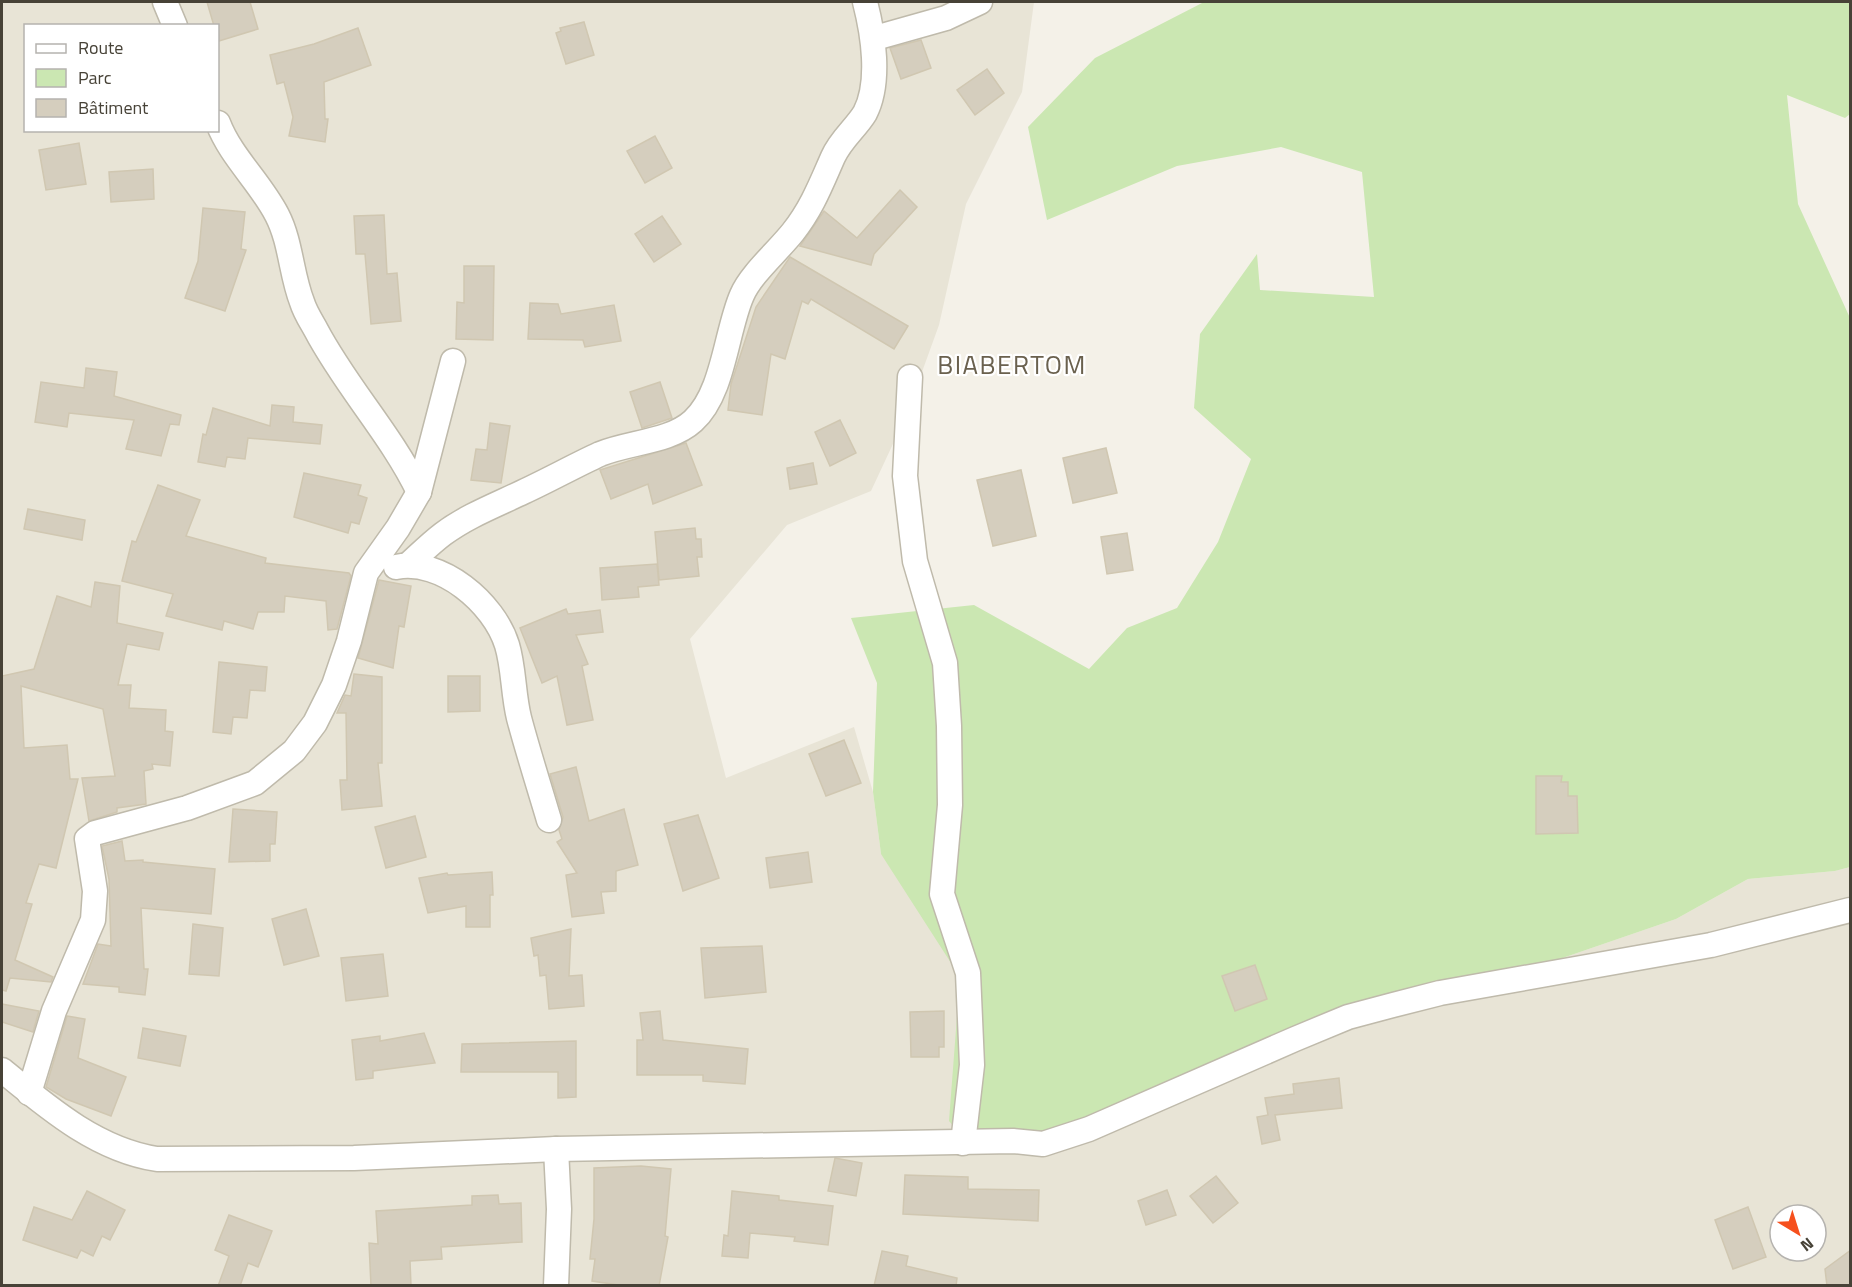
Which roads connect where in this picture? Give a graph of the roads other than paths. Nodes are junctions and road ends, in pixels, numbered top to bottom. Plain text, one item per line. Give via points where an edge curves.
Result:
1 (165, 2) edge
2 (865, 2) edge
3 (980, 2) edge
4 (174, 24) edge
5 (875, 38) junction
6 (219, 125) edge
7 (453, 361) dead end
8 (910, 377) dead end
9 (419, 492) junction
10 (409, 564) junction
11 (366, 573) junction
12 (549, 820) dead end
13 (1851, 910) edge
14 (2, 1071) edge
15 (29, 1093) junction
16 (963, 1143) junction
17 (556, 1149) junction
18 (556, 1286) edge

1 - 4 street
2 - 5 street
3 - 5 street via 946,18
5 - 10 street via 870,97 864,113 841,141 804,219 741,296 711,393 693,421 660,438 633,442 601,454 468,518 441,535
6 - 9 street via 277,216 302,303 326,349 384,431
7 - 9 street
8 - 16 street via 905,476 915,561 945,663 950,805 942,894 968,973 972,1065
9 - 11 street
10 - 11 street
10 - 12 street via 450,577 492,613 507,645 519,716
11 - 15 street via 334,685 315,723 294,752 255,783 187,808 95,833 87,839 95,891 93,920 54,1011
13 - 16 street via 1711,945 1440,993 1393,1005 1348,1017 1089,1129 1042,1144
14 - 15 street
15 - 17 street via 98,1139 138,1156 157,1159 343,1158
16 - 17 street
17 - 18 street

